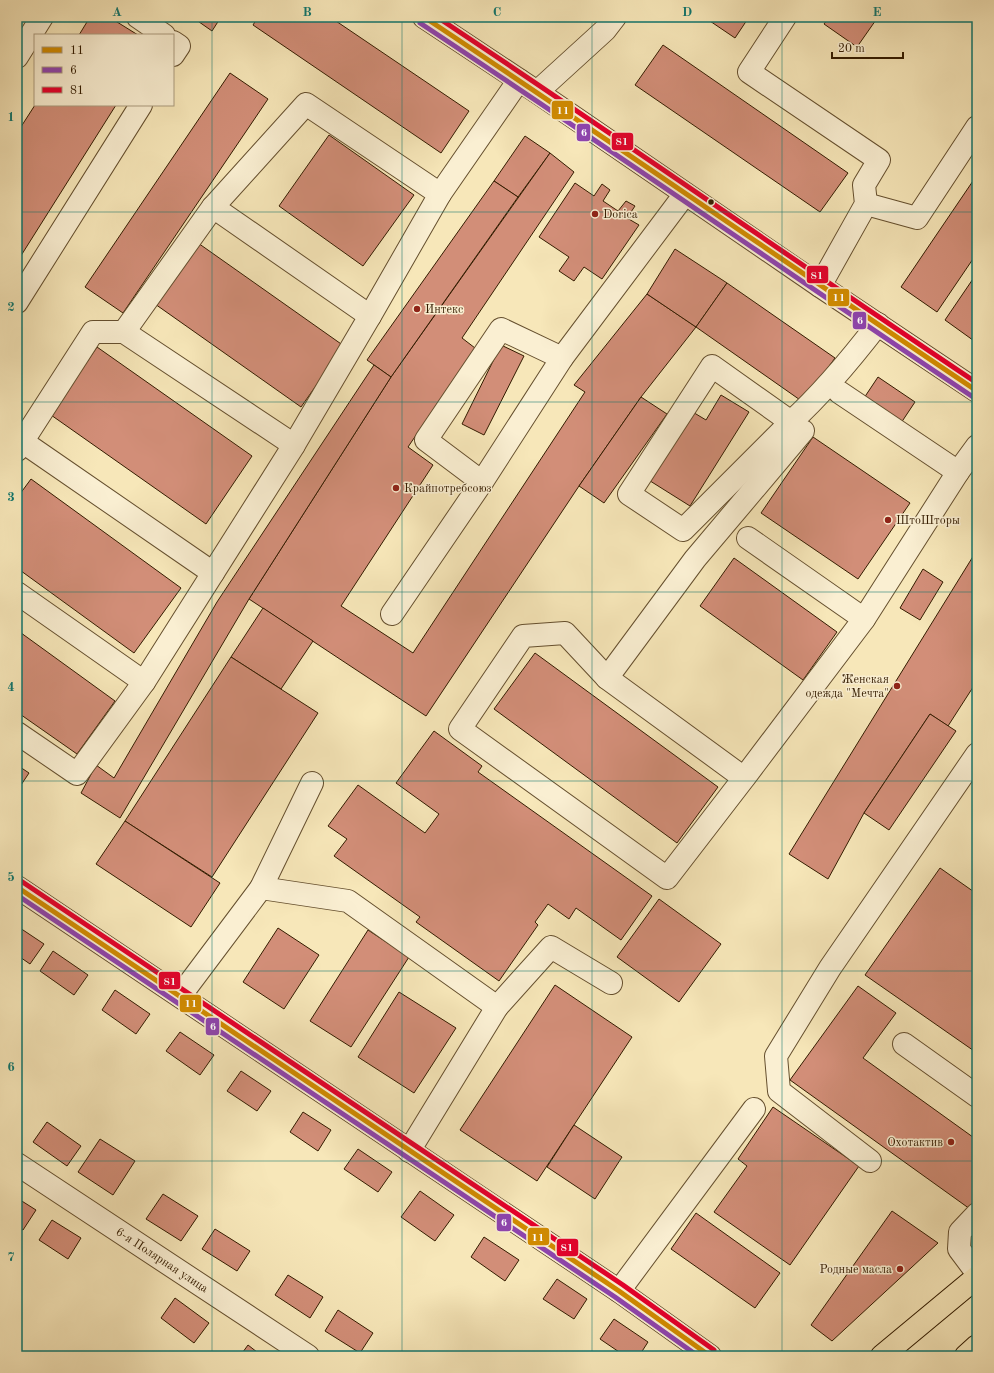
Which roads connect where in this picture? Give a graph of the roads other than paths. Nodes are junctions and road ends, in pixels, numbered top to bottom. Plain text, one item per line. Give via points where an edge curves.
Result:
1 (42, 17) edge
2 (424, 17) edge
3 (615, 17) edge
4 (785, 17) edge
5 (174, 43) edge
6 (174, 54) edge
7 (17, 57) edge
8 (519, 80) junction
9 (537, 92) junction
10 (141, 106) edge
11 (977, 127) edge
12 (440, 194) junction
13 (685, 194) junction
14 (866, 204) junction
15 (213, 207) junction
16 (820, 286) junction
17 (17, 302) edge
18 (370, 316) junction
19 (878, 324) junction
20 (124, 332) junction
21 (562, 358) junction
22 (977, 391) edge
23 (839, 392) dead end
24 (797, 426) junction
25 (294, 445) junction
26 (20, 446) edge
27 (977, 446) edge
28 (958, 472) junction
29 (482, 482) junction
30 (748, 538) dead end
31 (213, 573) junction
32 (17, 593) edge
33 (392, 614) dead end
34 (864, 619) junction
35 (607, 678) junction
36 (144, 682) junction
37 (17, 733) edge
38 (976, 757) edge
39 (744, 778) junction
40 (312, 783) dead end
41 (17, 887) edge
42 (262, 888) junction
43 (611, 983) dead end
44 (180, 996) junction
45 (497, 1007) junction
46 (904, 1044) dead end
47 (977, 1096) edge
48 (754, 1109) dead end
49 (409, 1151) junction
50 (870, 1161) dead end
51 (17, 1164) edge
52 (977, 1214) edge
53 (977, 1273) edge
54 (977, 1277) edge
55 (619, 1291) junction
56 (977, 1346) edge
57 (308, 1356) edge
58 (710, 1356) edge
59 (882, 1356) edge
60 (966, 1356) edge

1 - 7 street
2 - 8 street
3 - 9 street via 605,30
4 - 14 street via 749,72 879,160 864,185
5 - 6 street via 179,46
8 - 9 street
8 - 12 street
9 - 13 street
10 - 17 street
11 - 14 street via 917,218
12 - 15 street via 306,104
12 - 18 street
13 - 16 street
13 - 21 street
14 - 16 street
15 - 18 street
15 - 20 street
16 - 19 street
18 - 25 street
19 - 22 street
19 - 24 street via 846,366 808,406
20 - 25 street
20 - 26 street via 93,332
21 - 29 street
21 - 29 street via 501,329 426,440
23 - 28 street
24 - 24 street via 683,530 629,494 712,366
24 - 35 street
25 - 31 street
26 - 31 street
27 - 28 street
28 - 34 street
29 - 33 street
30 - 34 street
31 - 36 street
32 - 36 street
34 - 39 street
35 - 39 street
35 - 39 street via 565,633 523,636 460,729 666,878
36 - 37 street via 77,774
38 - 50 street via 830,968 776,1056 779,1091
40 - 42 street
41 - 44 street
42 - 44 street
42 - 45 street via 348,901
43 - 45 street via 551,947
44 - 49 street
45 - 49 street
46 - 47 street
48 - 55 street
49 - 55 street
51 - 57 street, 6-я Полярная улица
52 - 53 street via 960,1232 959,1250
54 - 59 main road
55 - 58 street
56 - 60 main road

